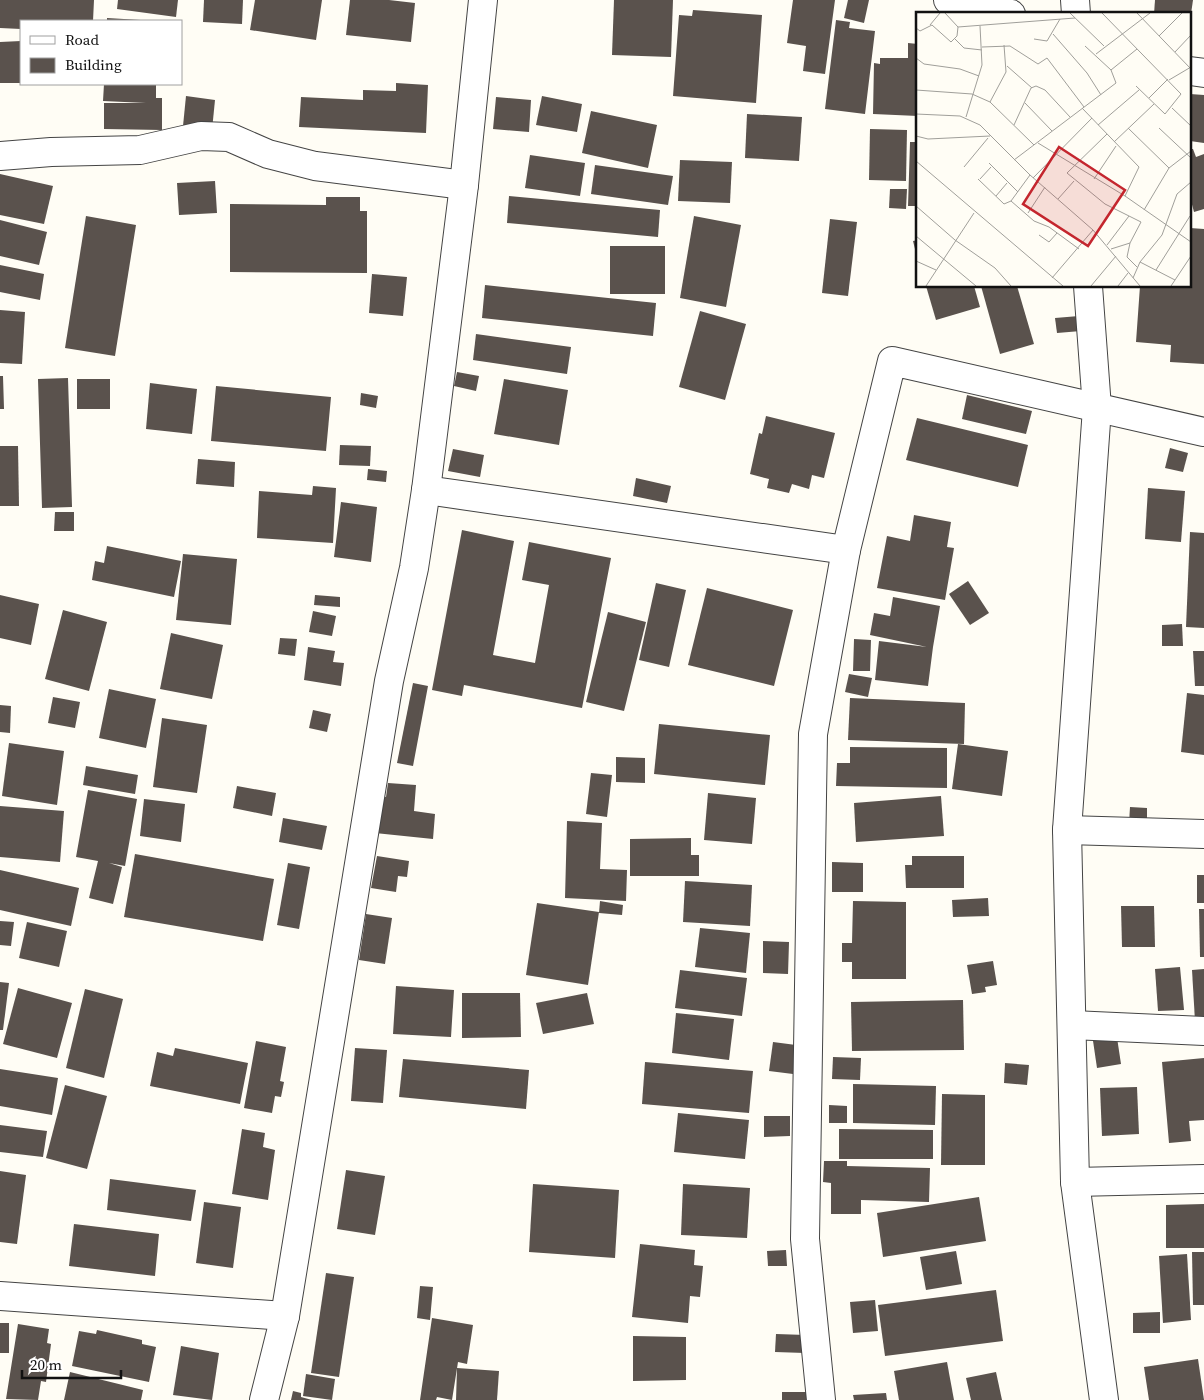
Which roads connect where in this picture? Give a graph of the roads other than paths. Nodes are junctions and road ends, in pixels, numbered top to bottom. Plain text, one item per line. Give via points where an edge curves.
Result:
1 (483, 0) edge
2 (948, 0) edge
3 (1002, 12) edge
4 (0, 156) edge
5 (464, 185) junction
6 (1088, 288) edge
7 (1097, 408) junction
8 (1204, 432) edge
9 (426, 490) junction
10 (846, 550) junction
11 (1067, 830) junction
12 (1204, 834) edge
13 (1072, 1025) junction
14 (1204, 1030) edge
15 (1204, 1179) edge
16 (1075, 1182) junction
17 (0, 1296) edge
18 (285, 1316) junction
19 (264, 1400) edge
20 (822, 1400) edge
21 (1104, 1400) edge

1 - 5 street
2 - 3 street
4 - 5 street via 140,150 201,136 229,137 268,154 315,166
5 - 9 street
6 - 7 street
7 - 8 street
7 - 10 street via 892,361
7 - 11 street
9 - 10 street
9 - 18 street via 414,568 389,681
10 - 20 street via 813,734 805,1239
11 - 12 street
11 - 13 street
13 - 14 street
13 - 16 street
15 - 16 street
16 - 21 street
17 - 18 street
18 - 19 street

